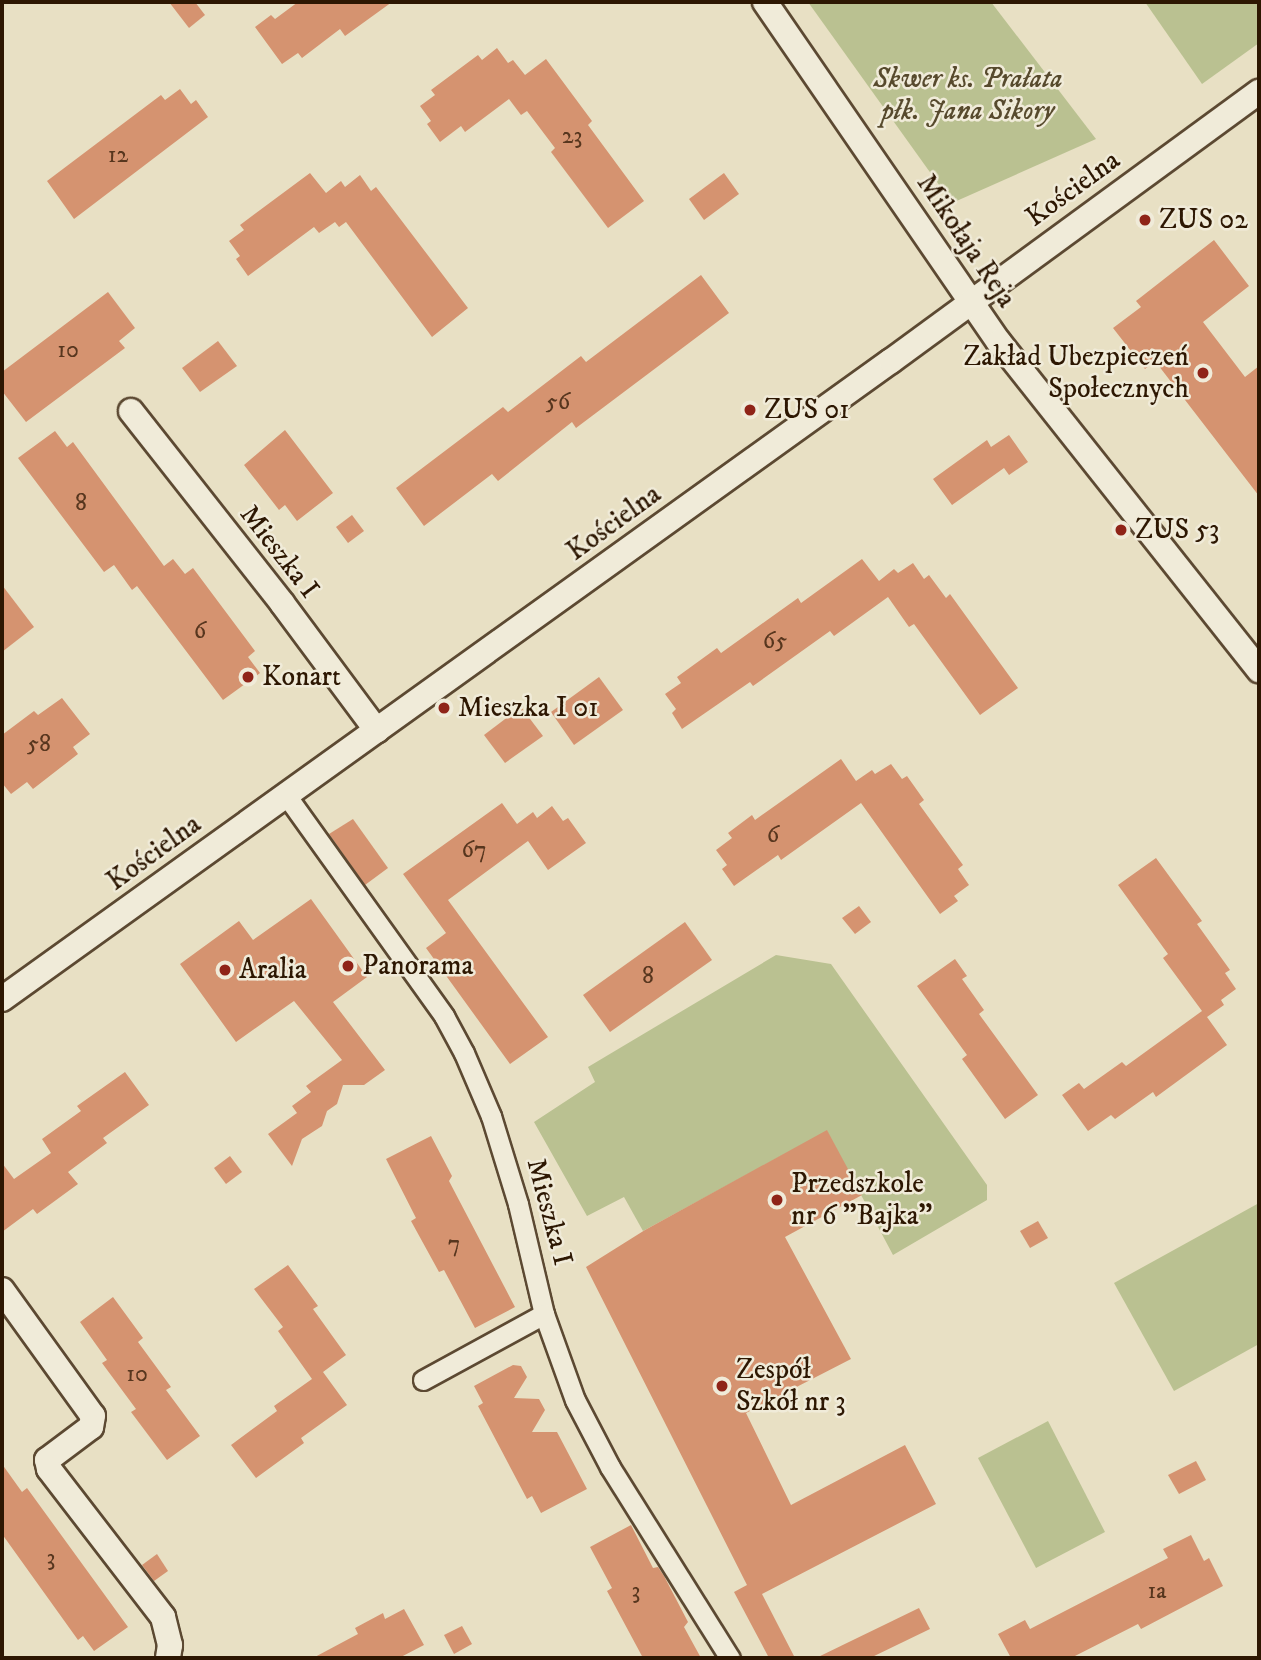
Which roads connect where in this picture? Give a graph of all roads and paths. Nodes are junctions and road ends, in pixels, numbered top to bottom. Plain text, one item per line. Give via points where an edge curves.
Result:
1 (765, 2) edge
2 (1259, 92) edge
3 (970, 302) junction
4 (131, 411) dead end
5 (1259, 670) edge
6 (377, 731) junction
7 (286, 794) junction
8 (2, 999) edge
9 (2, 1290) edge
10 (544, 1314) junction
11 (423, 1380) dead end
12 (169, 1658) edge
13 (730, 1658) edge

1 - 3 street, Mikołaja Reja
2 - 3 street, Kościelna
3 - 5 street, Mikołaja Reja
3 - 6 street, Kościelna
4 - 6 street, Mieszka I
6 - 7 street, Kościelna
7 - 8 street, Kościelna
7 - 10 street, Mieszka I via 444,1016 464,1053 491,1116 518,1204
9 - 12 street via 93,1416 91,1427 47,1460 49,1468 163,1617
10 - 11 street
10 - 13 street, Mieszka I via 575,1400 610,1466

